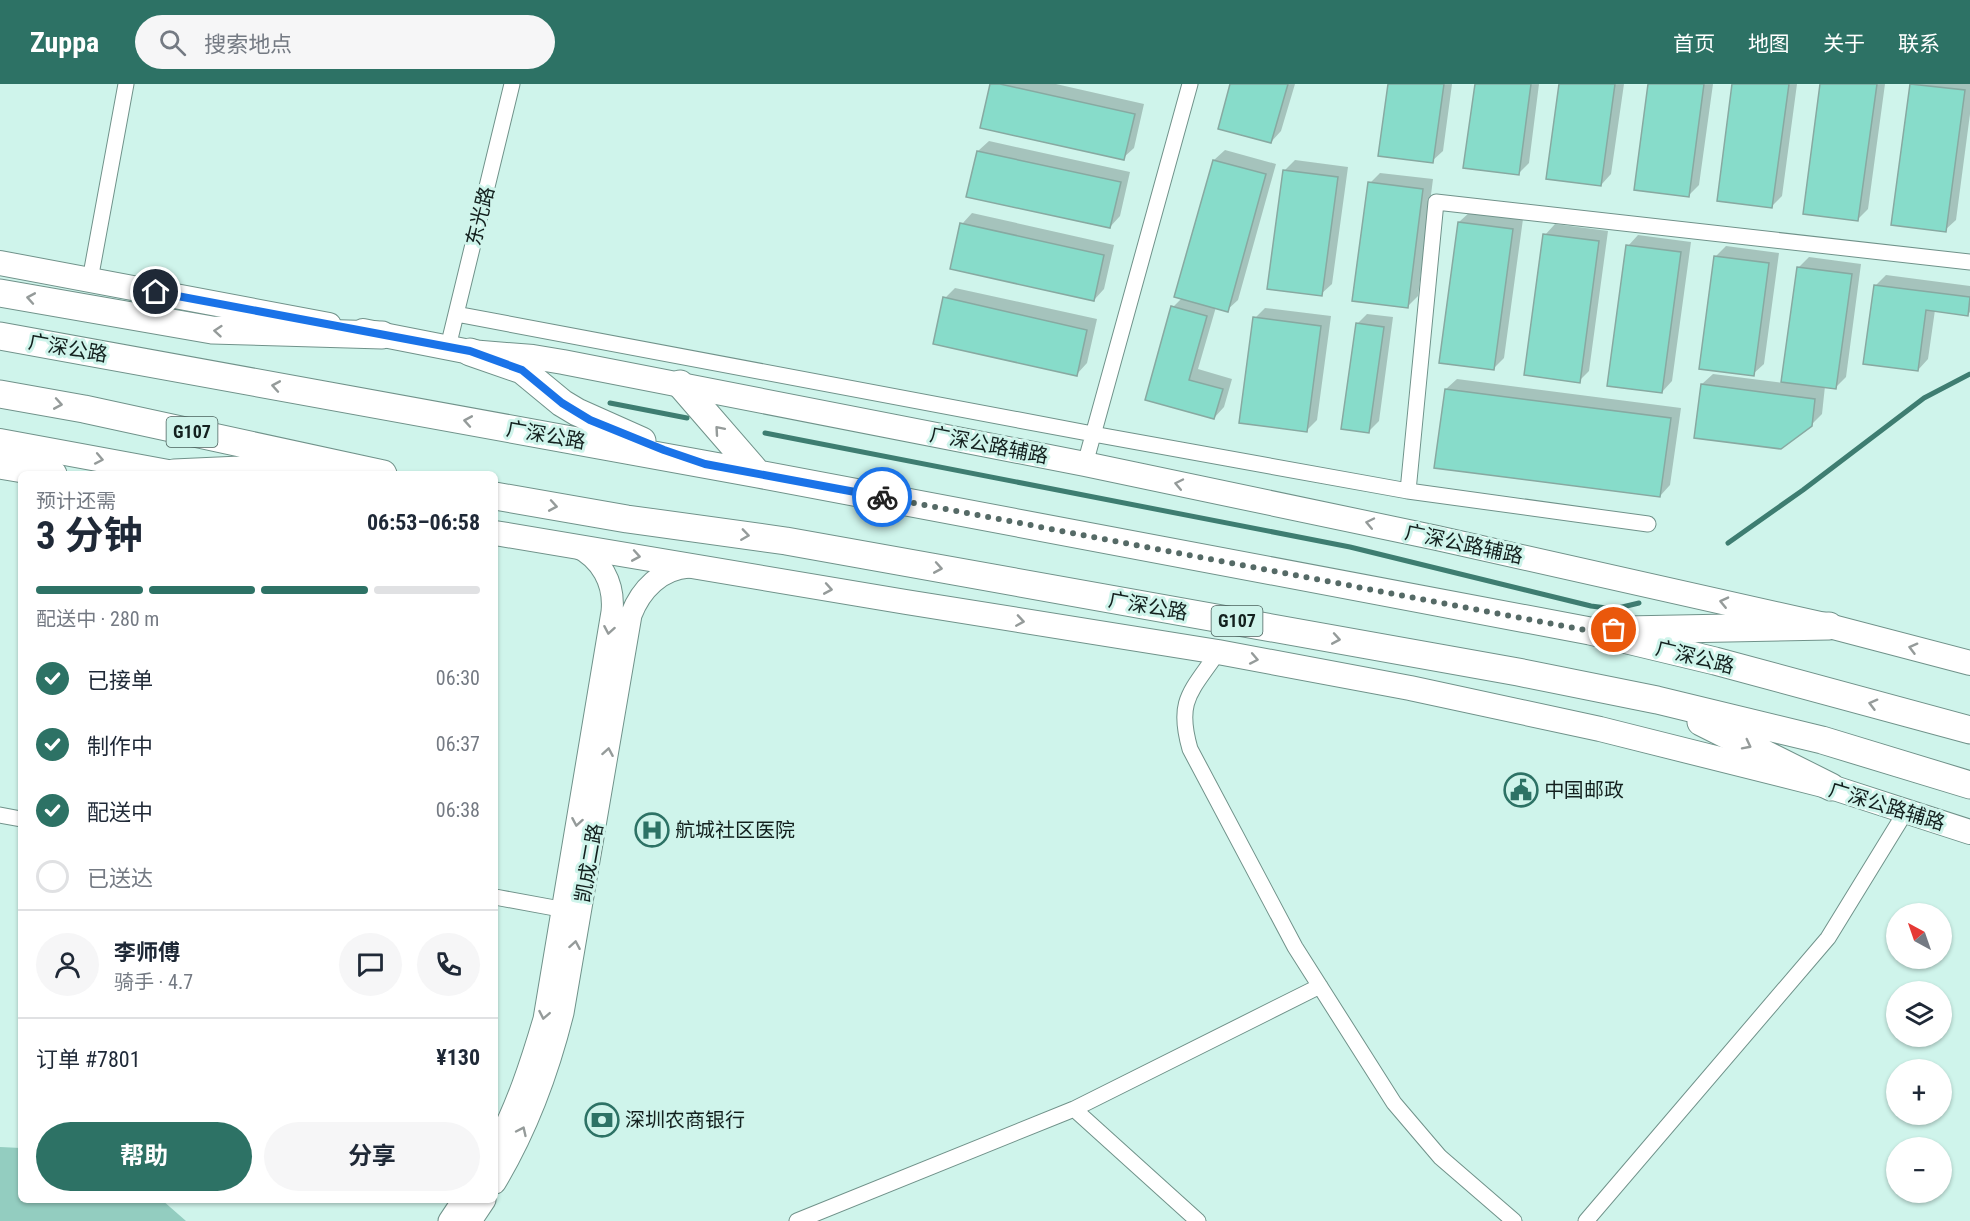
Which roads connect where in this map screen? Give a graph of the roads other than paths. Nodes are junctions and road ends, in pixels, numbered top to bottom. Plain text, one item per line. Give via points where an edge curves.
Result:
1 (126, 84) edge
2 (512, 84) edge
3 (1190, 84) edge
4 (1970, 262) edge
5 (0, 263) edge
6 (90, 280) junction
7 (0, 292) edge
8 (456, 314) junction
9 (382, 335) junction
10 (0, 336) edge
11 (459, 349) junction
12 (680, 384) junction
13 (0, 394) edge
14 (1093, 434) junction
15 (0, 441) edge
16 (705, 464) junction
17 (1085, 464) junction
18 (0, 465) edge
19 (342, 465) junction
20 (35, 471) edge
21 (160, 471) edge
22 (231, 471) edge
23 (369, 471) edge
24 (758, 474) junction
25 (1407, 491) junction
26 (498, 497) edge
27 (1648, 524) dead end
28 (498, 533) edge
29 (574, 546) junction
30 (693, 566) junction
31 (1829, 626) junction
32 (1590, 631) junction
33 (1218, 652) junction
34 (1970, 663) edge
35 (1657, 700) junction
36 (1970, 730) edge
37 (1970, 785) edge
38 (1831, 787) junction
39 (1906, 812) junction
40 (0, 815) edge
41 (18, 818) edge
42 (1970, 832) edge
43 (498, 898) edge
44 (571, 910) junction
45 (1320, 986) junction
46 (1074, 1109) junction
47 (498, 1141) edge
48 (498, 1177) edge
49 (461, 1203) edge
50 (483, 1203) edge
51 (449, 1221) edge
52 (471, 1221) edge
53 (799, 1221) edge
54 (1198, 1221) edge
55 (1514, 1221) edge
56 (1586, 1221) edge

1 - 6 street
2 - 8 street, 东光路
3 - 14 street
4 - 25 street via 1436,202
5 - 6 main road, 广深公路辅路
6 - 9 main road, 广深公路辅路
9 -> 7 highway via 212,330
8 - 11 street, 东光路
8 - 14 street
9 - 11 main road, 广深公路辅路
16 -> 10 highway, 广深公路
11 - 12 main road, 广深公路辅路 via 533,357
11 - 16 highway via 522,370 590,420
12 - 17 main road, 广深公路辅路
24 -> 12 highway
13 -> 19 highway, G107
14 - 17 street
14 - 25 street
15 -> 21 main road
16 - 24 highway, 广深公路
31 -> 17 main road, 广深公路辅路
18 - 20 highway
19 - 22 highway
19 - 23 highway, G107
24 - 32 highway, 广深公路
25 - 27 street
26 -> 35 highway, 广深公路 / G107 via 786,541
28 - 29 main road, 广深公路辅路
29 -> 30 main road, 广深公路辅路
29 -> 44 street, 凯成二路 via 599,563 613,602
30 -> 33 main road, 广深公路辅路
44 -> 30 street, 凯成二路 via 631,615 639,598 657,578 673,569
31 - 32 highway
34 -> 31 main road, 广深公路辅路
36 -> 32 highway, 广深公路
33 -> 38 main road, 广深公路辅路 via 1600,729
33 - 45 street via 1189,694 1183,713 1190,749
35 - 37 highway, 广深公路 / G107 via 1822,740
35 -> 38 highway
38 - 39 main road, 广深公路辅路
39 - 42 main road, 广深公路辅路
39 - 56 street via 1828,938
40 - 41 street
43 - 44 street
44 -> 47 street, 凯成二路 via 538,1039 516,1105
48 -> 44 street, 凯成二路 via 531,1112 555,1047 563,1013
45 - 46 street
45 - 55 street via 1394,1103 1440,1156
46 - 53 street
46 - 54 street
49 - 51 street
50 - 52 street

